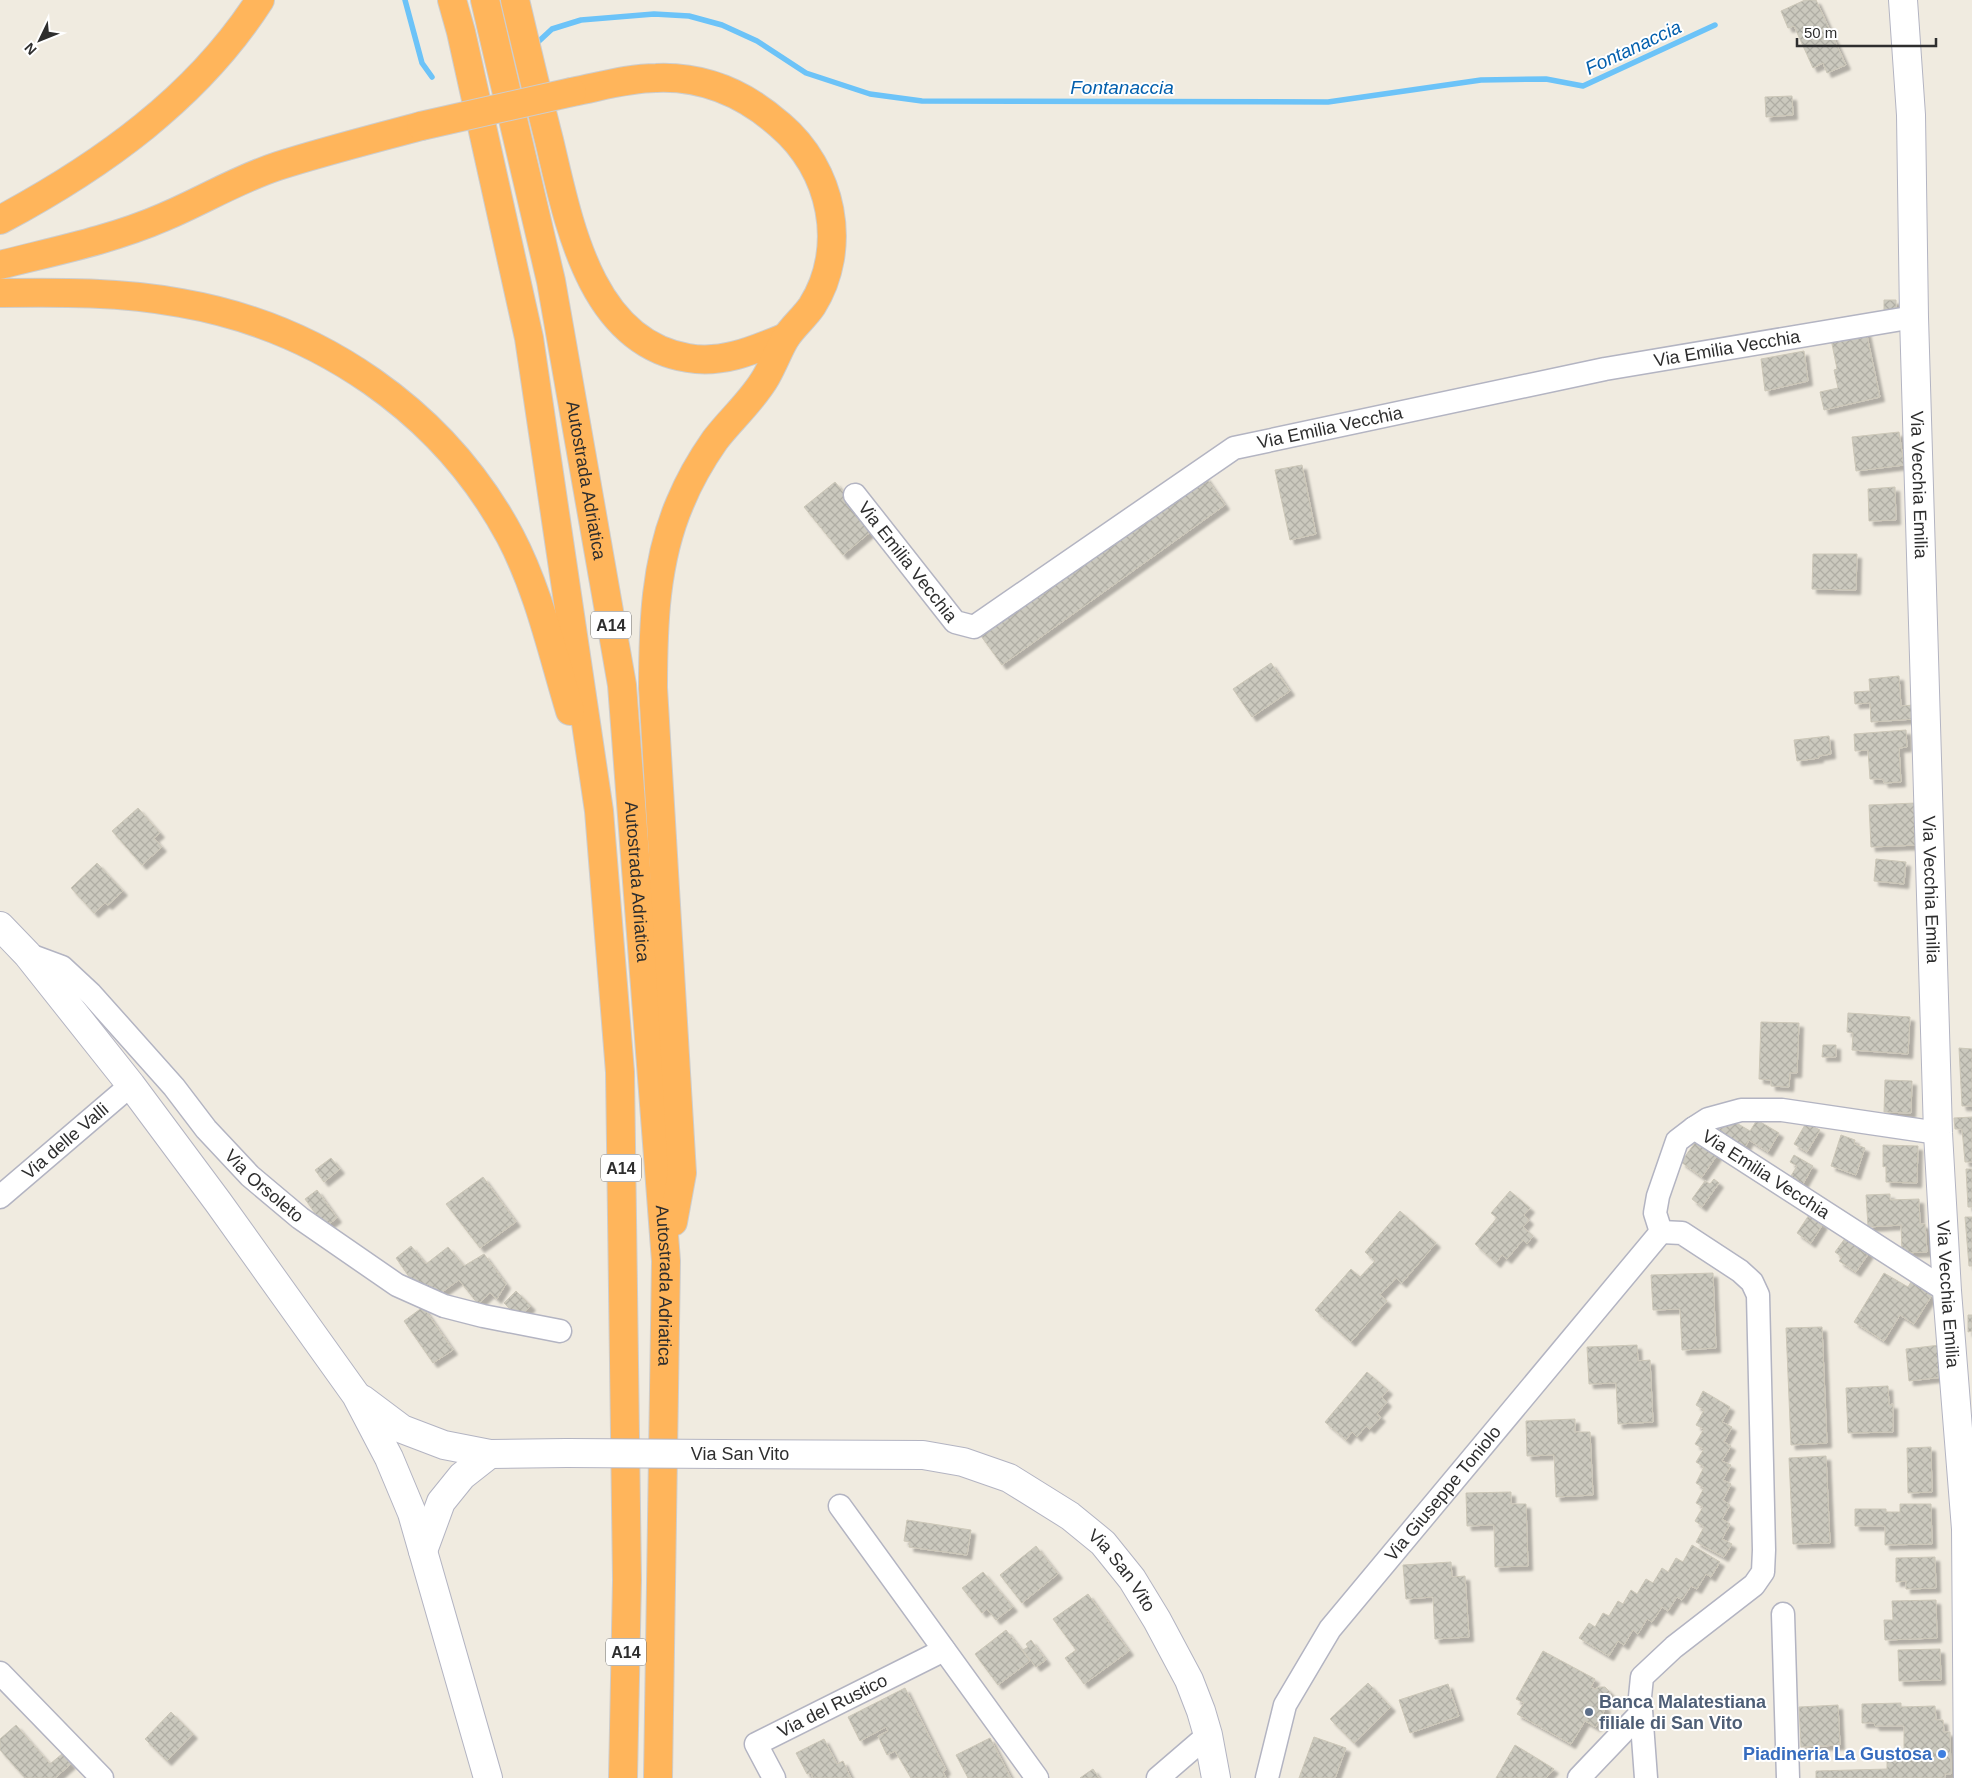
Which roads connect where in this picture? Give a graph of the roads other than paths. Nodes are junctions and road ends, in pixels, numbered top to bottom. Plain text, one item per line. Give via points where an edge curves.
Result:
1 (260, 0) edge
2 (452, 0) edge
3 (485, 0) edge
4 (515, 0) edge
5 (1903, 0) edge
6 (0, 220) edge
7 (0, 265) edge
8 (0, 293) edge
9 (1914, 317) junction
10 (786, 337) junction
11 (855, 495) dead end
12 (599, 811) junction
13 (0, 926) edge
14 (26, 954) junction
15 (131, 1085) junction
16 (1694, 1128) junction
17 (1938, 1133) junction
18 (0, 1198) edge
19 (1661, 1232) junction
20 (666, 1261) junction
21 (1947, 1291) junction
22 (560, 1331) dead end
23 (356, 1395) junction
24 (490, 1454) junction
25 (840, 1506) dead end
26 (1969, 1529) edge
27 (423, 1551) junction
28 (1783, 1614) dead end
29 (944, 1650) junction
30 (0, 1673) edge
31 (1642, 1713) junction
32 (1208, 1735) junction
33 (102, 1778) edge
34 (488, 1778) edge
35 (623, 1778) edge
36 (658, 1778) edge
37 (774, 1778) edge
38 (1037, 1778) edge
39 (1158, 1778) edge
40 (1216, 1778) edge
41 (1267, 1778) edge
42 (1579, 1778) edge
43 (1646, 1778) edge
44 (1788, 1778) edge
45 (1968, 1778) edge

1 - 6 highway via 221,52 153,120 70,181
2 - 12 highway, Autostrada Adriatica / A14 via 528,338
3 - 20 highway, Autostrada Adriatica / A14 via 551,281 622,685
4 - 10 highway via 574,236 592,280 616,317 640,340 662,351 688,358 715,359 739,355
5 - 9 street, Via Vecchia Emilia via 1911,115
7 - 10 highway, bridge via 95,242 164,217 240,180 278,166 421,126 572,92 655,78 677,78 738,94 754,104 801,145 823,184 830,207 830,256 822,286 812,306
8 - 12 highway via 138,298 220,311 267,326 310,345 390,393 446,445 486,496 510,536 541,609
9 - 11 street, Via Emilia Vecchia via 1606,369 1234,448 974,627 954,622
9 - 17 street, Via Vecchia Emilia
10 - 20 highway via 766,378 715,441 686,489 667,543 656,601 652,688 682,1172
12 - 35 highway, Autostrada Adriatica / A14 via 620,1072 627,1580
13 - 14 street, Via Orsoleto
14 - 15 street, Via Orsoleto
14 - 22 street, Via Orsoleto via 62,966 91,994 250,1176 300,1218 397,1285 436,1302 483,1316
15 - 18 street, Via delle Valli
15 - 23 street, Via Orsoleto
16 - 17 street, Via Emilia Vecchia via 1708,1118 1741,1110 1782,1110
16 - 19 street via 1677,1141 1658,1196 1655,1213
16 - 21 street, Via Emilia Vecchia
17 - 21 street, Via Vecchia Emilia
19 - 31 street via 1682,1234 1740,1271 1752,1282 1758,1295 1764,1550 1763,1572 1754,1585 1674,1647 1642,1677
19 - 41 street, Via Giuseppe Toniolo via 1330,1629 1285,1705
20 - 36 highway, Autostrada Adriatica / A14
21 - 26 street, Via Vecchia Emilia
23 - 24 street, Via Orsoleto via 402,1429 444,1445
23 - 27 street, Via Orsoleto via 389,1458 412,1513
24 - 27 street via 462,1476 442,1502
24 - 32 street, Via San Vito, bridge via 923,1455 963,1462 1009,1478 1070,1516 1103,1543 1132,1579 1188,1680
25 - 29 street
26 - 45 street, Via Vecchia Emilia
27 - 34 street
28 - 44 street
29 - 37 street, Via del Rustico via 756,1744
29 - 38 street
30 - 33 street
31 - 42 street
31 - 43 street
32 - 39 street
32 - 40 street, Via San Vito

